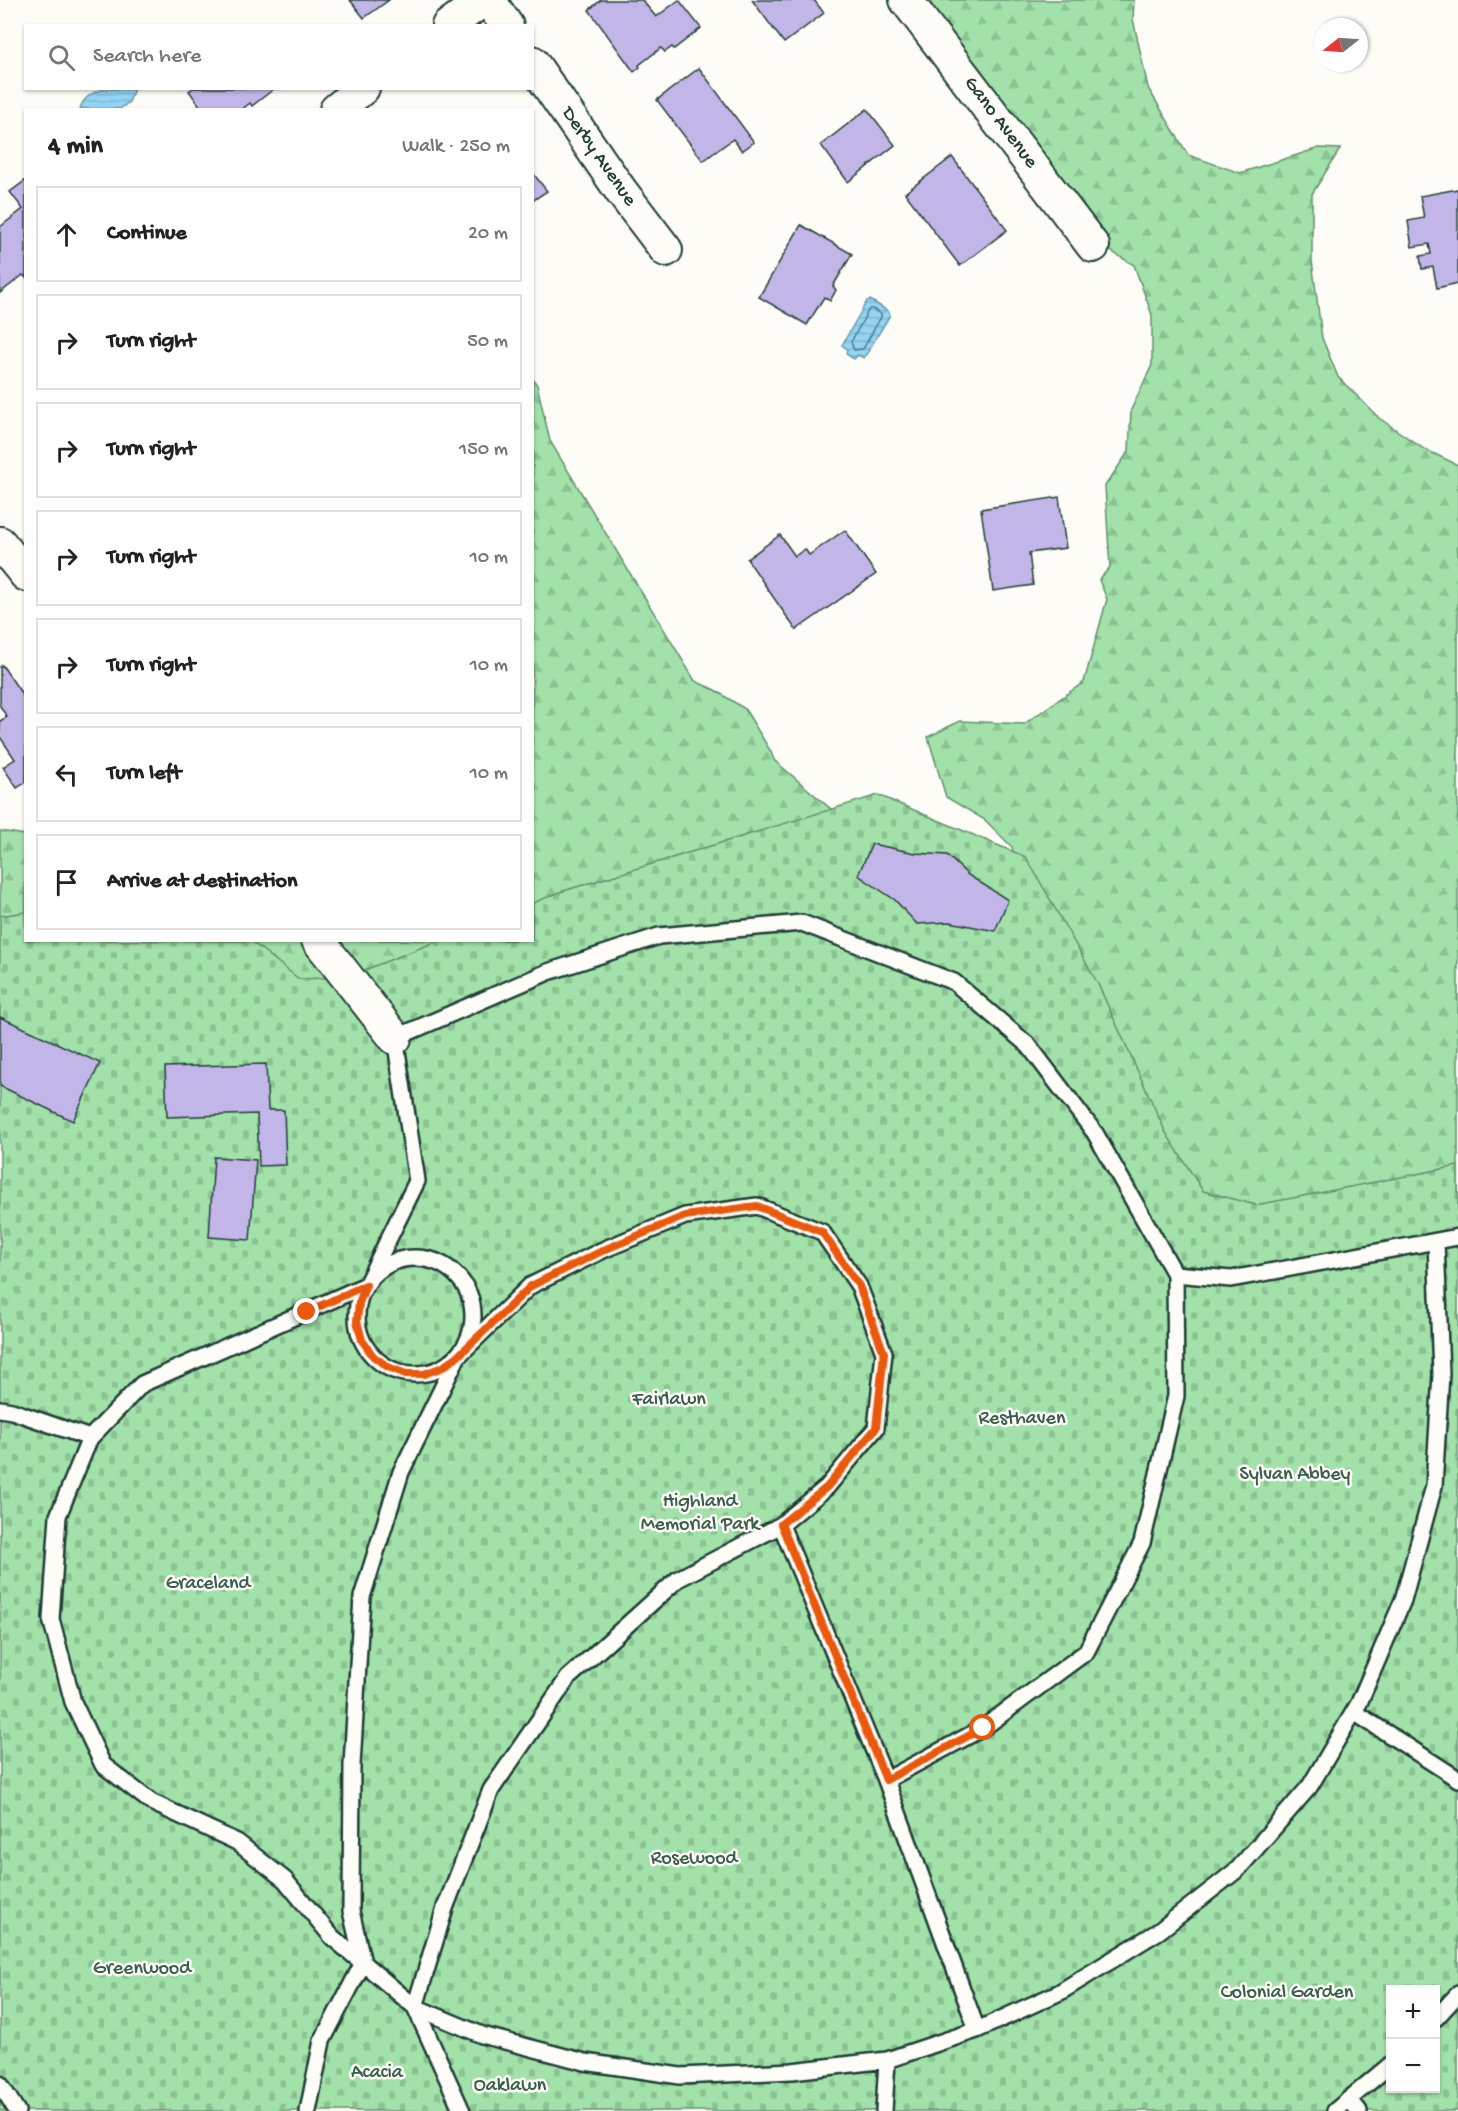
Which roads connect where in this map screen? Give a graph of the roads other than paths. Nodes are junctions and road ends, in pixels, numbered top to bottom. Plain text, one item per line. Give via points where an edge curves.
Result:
1 (483, 0) edge
2 (489, 0) edge
3 (906, 0) edge
4 (451, 24) edge
5 (506, 24) edge
6 (534, 65) edge
7 (361, 90) edge
8 (338, 108) edge
9 (1093, 246) dead end
10 (666, 250) dead end
11 (0, 543) edge
12 (24, 573) edge
13 (320, 942) edge
14 (395, 1038) junction
15 (1458, 1237) edge
16 (1436, 1242) junction
17 (1175, 1274) junction
18 (366, 1285) junction
19 (458, 1356) junction
20 (0, 1409) edge
21 (90, 1438) junction
22 (781, 1524) junction
23 (1354, 1712) junction
24 (1458, 1779) edge
25 (886, 1780) junction
26 (363, 1963) junction
27 (1458, 1994) edge
28 (415, 2007) junction
29 (1440, 2014) edge
30 (977, 2030) junction
31 (887, 2060) junction
32 (1386, 2069) edge
33 (0, 2084) edge
34 (1354, 2105) edge
35 (17, 2111) edge
36 (308, 2111) edge
37 (462, 2111) edge
38 (884, 2111) edge
39 (1335, 2111) edge

1 - 4 street
2 - 5 street
3 - 9 street, Gano Avenue
6 - 10 street, Derby Avenue
7 - 8 street
11 - 12 street
13 - 14 street
14 - 17 lane via 548,972 659,936 802,923 954,982 1029,1046 1095,1133
14 - 18 lane via 417,1181
15 - 16 lane
16 - 17 lane via 1231,1279
16 - 23 lane via 1441,1374 1434,1486 1403,1600
17 - 25 lane via 1176,1396 1145,1531 1086,1652 983,1728
18 - 19 lane via 357,1321 362,1340 380,1362 406,1374 424,1374
18 - 19 lane via 379,1270 415,1257 451,1270 464,1284 472,1302 474,1321 469,1340
18 - 21 lane via 142,1384
19 - 22 lane via 531,1286 685,1216 757,1206 822,1232 859,1286 884,1353 876,1428 827,1487
19 - 26 lane via 402,1472 362,1597 352,1765 351,1911
20 - 21 lane
21 - 26 lane via 58,1516 51,1619 73,1702 104,1765 151,1802 237,1842 285,1880 332,1937
22 - 25 lane
22 - 28 lane via 678,1579 568,1678 491,1790 445,1908
23 - 24 lane
23 - 30 lane via 1310,1786 1238,1869 1159,1931 1070,1986
25 - 30 lane
26 - 28 lane
26 - 36 lane via 322,2041
27 - 29 lane
28 - 31 lane via 482,2035 585,2062 681,2076 792,2071
28 - 37 lane
30 - 31 lane
31 - 38 lane
32 - 34 lane
33 - 35 lane
34 - 39 lane

